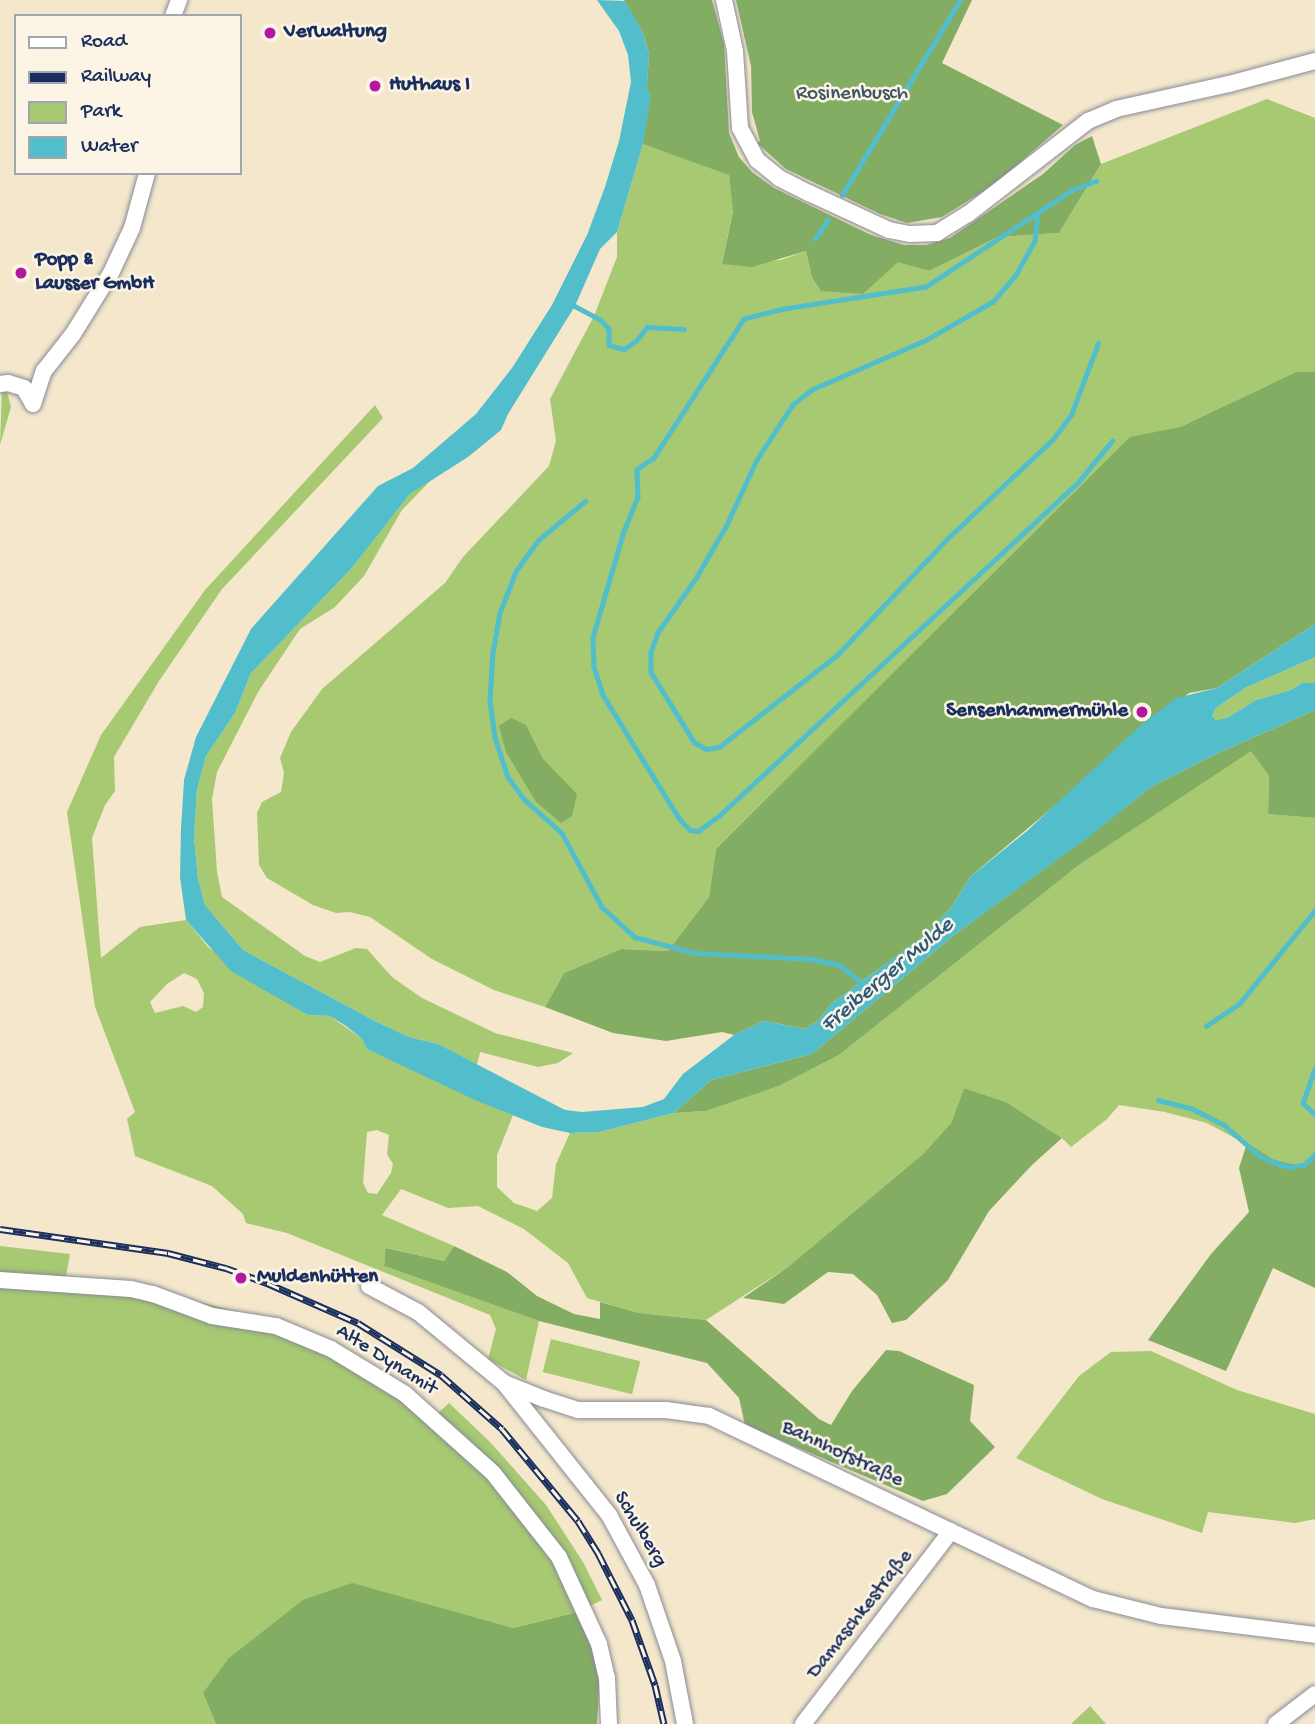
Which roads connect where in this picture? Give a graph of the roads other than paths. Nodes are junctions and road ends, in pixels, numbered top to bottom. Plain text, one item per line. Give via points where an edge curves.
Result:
1 (724, 0) edge
2 (1315, 61) edge
3 (146, 175) edge
4 (0, 384) edge
5 (0, 1280) edge
6 (369, 1286) dead end
7 (503, 1383) junction
8 (951, 1531) junction
9 (1315, 1635) edge
10 (1315, 1694) edge
11 (609, 1724) edge
12 (685, 1724) edge
13 (803, 1724) edge
14 (1276, 1724) edge

1 - 2 street via 735,51 740,128 757,160 808,193 889,230 910,234 937,233 968,214 1097,117
3 - 4 street via 132,228 111,273 44,371 33,404 24,388
5 - 11 street, Alte Dynamit via 131,1289 212,1317 276,1326 331,1349 405,1394 493,1473 559,1556 599,1644 607,1678
6 - 7 street, Bahnhofstraße via 418,1312
7 - 8 street, Bahnhofstraße via 578,1410 687,1411 709,1416
7 - 12 street, Schulberg via 609,1516 648,1585 673,1661
8 - 9 street, Bahnhofstraße via 1093,1599 1161,1616
8 - 13 street, Damaschkestraße
10 - 14 street

